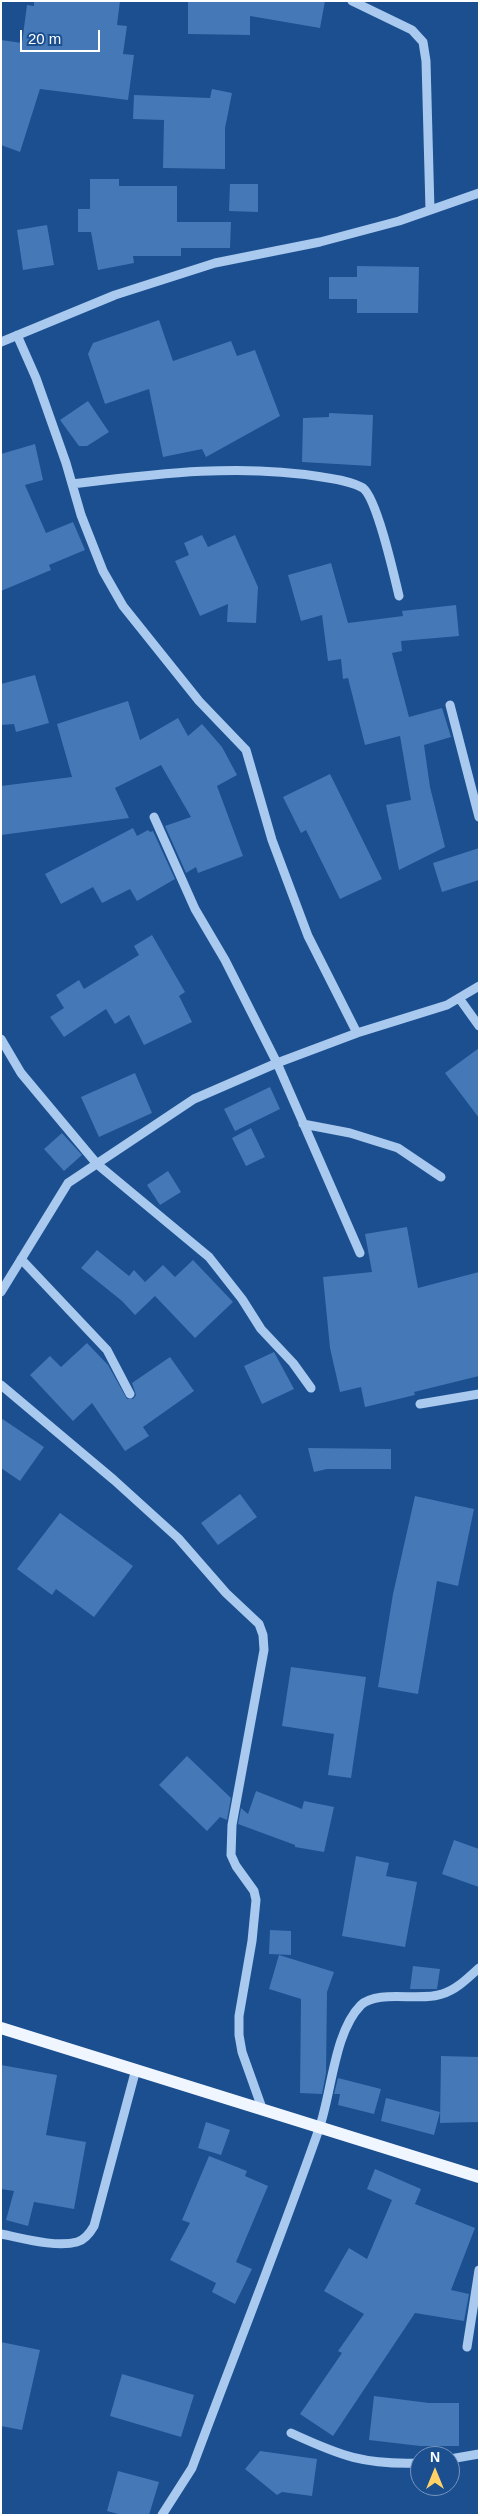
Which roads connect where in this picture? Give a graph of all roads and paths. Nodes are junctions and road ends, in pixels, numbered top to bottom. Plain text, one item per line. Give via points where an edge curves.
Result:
1 (352, 1) edge
2 (479, 193) edge
3 (430, 210) junction
4 (17, 335) junction
5 (1, 342) edge
6 (72, 484) junction
7 (399, 596) dead end
8 (450, 705) dead end
9 (154, 817) dead end
10 (479, 817) edge
11 (479, 986) edge
12 (460, 998) junction
13 (479, 1026) edge
14 (357, 1034) junction
15 (1, 1039) edge
16 (277, 1063) junction
17 (303, 1124) junction
18 (96, 1164) junction
19 (442, 1177) dead end
20 (360, 1253) dead end
21 (21, 1259) junction
22 (1, 1292) edge
23 (1, 1385) edge
24 (311, 1388) dead end
25 (130, 1394) dead end
26 (479, 1394) edge
27 (420, 1404) dead end
28 (479, 1968) edge
29 (1, 2028) edge
30 (136, 2069) junction
31 (262, 2108) junction
32 (320, 2127) junction
33 (479, 2177) edge
34 (1, 2234) edge
35 (479, 2270) edge
36 (477, 2284) edge
37 (466, 2347) dead end
38 (290, 2433) dead end
39 (479, 2454) edge
40 (460, 2457) edge
41 (410, 2463) edge
42 (162, 2515) edge

1 - 3 street via 412,30 423,42
2 - 3 street
3 - 4 street via 320,242 215,263 115,295
4 - 5 street
4 - 6 street via 36,378
6 - 7 street via 239,469 288,471 344,481 364,489 374,506
6 - 14 street via 103,571 123,606 199,701 246,750 272,840 308,936
8 - 10 street
9 - 16 street via 195,909
11 - 12 street
12 - 13 street
12 - 14 street
14 - 16 street
15 - 18 street via 21,1073
16 - 17 street
16 - 18 street via 194,1098
17 - 19 street via 350,1133 398,1148
17 - 20 street
18 - 21 street via 68,1183
18 - 24 street via 209,1257 261,1329
21 - 22 street
21 - 25 street via 107,1350
23 - 31 street via 178,1538 259,1624 263,1635 264,1650 232,1825 231,1854 254,1891 256,1900 239,2035
26 - 27 street
28 - 32 street via 454,1989 441,1995 375,1997 363,2003 353,2014 341,2044
29 - 30 main road
30 - 31 main road
30 - 34 street via 94,2226 88,2236 78,2242 61,2244
31 - 32 main road
32 - 33 main road
32 - 42 street via 192,2468
35 - 36 street
36 - 37 street
38 - 41 street via 353,2459 385,2464
39 - 40 street

